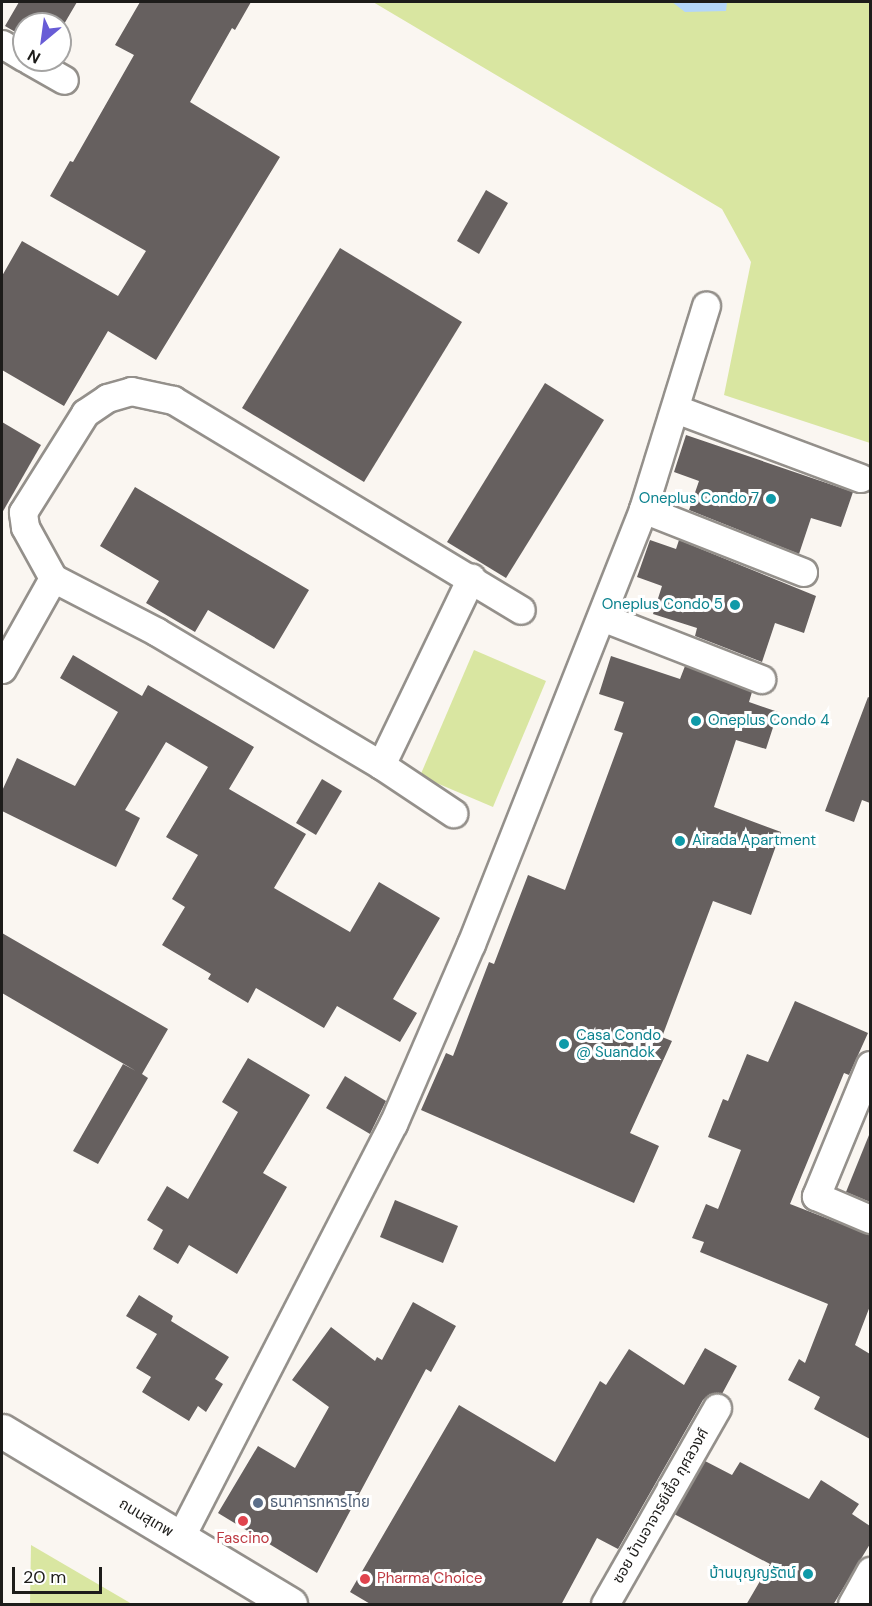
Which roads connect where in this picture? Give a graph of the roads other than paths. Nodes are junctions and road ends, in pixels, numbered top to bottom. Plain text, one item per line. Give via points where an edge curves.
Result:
1 (50, 72) edge
2 (64, 80) dead end
3 (706, 306) dead end
4 (676, 409) junction
5 (861, 478) dead end
6 (644, 509) junction
7 (803, 572) dead end
8 (53, 578) junction
9 (471, 578) junction
10 (521, 610) dead end
11 (602, 617) junction
12 (2, 669) edge
13 (761, 679) dead end
14 (381, 765) junction
15 (453, 813) dead end
16 (870, 1065) edge
17 (870, 1219) edge
18 (717, 1408) dead end
19 (2, 1431) edge
20 (180, 1538) junction
21 (870, 1571) edge
22 (290, 1605) edge
23 (605, 1605) edge
24 (852, 1605) edge

1 - 2 street
3 - 4 street
4 - 5 street
4 - 6 street
6 - 7 street
6 - 11 street
8 - 9 street via 25,527 23,512 85,413 107,398 131,391 173,400
8 - 12 street
8 - 14 street via 157,632
9 - 10 street
9 - 14 street
11 - 13 street
11 - 20 street via 471,944 393,1125
14 - 15 street
16 - 17 street via 816,1196
18 - 23 street, ซอย บ้านอาจารย์เชื้อ กุศลวงศ์
19 - 20 main road, ถนนสุเทพ
20 - 22 main road, ถนนสุเทพ
21 - 24 street

